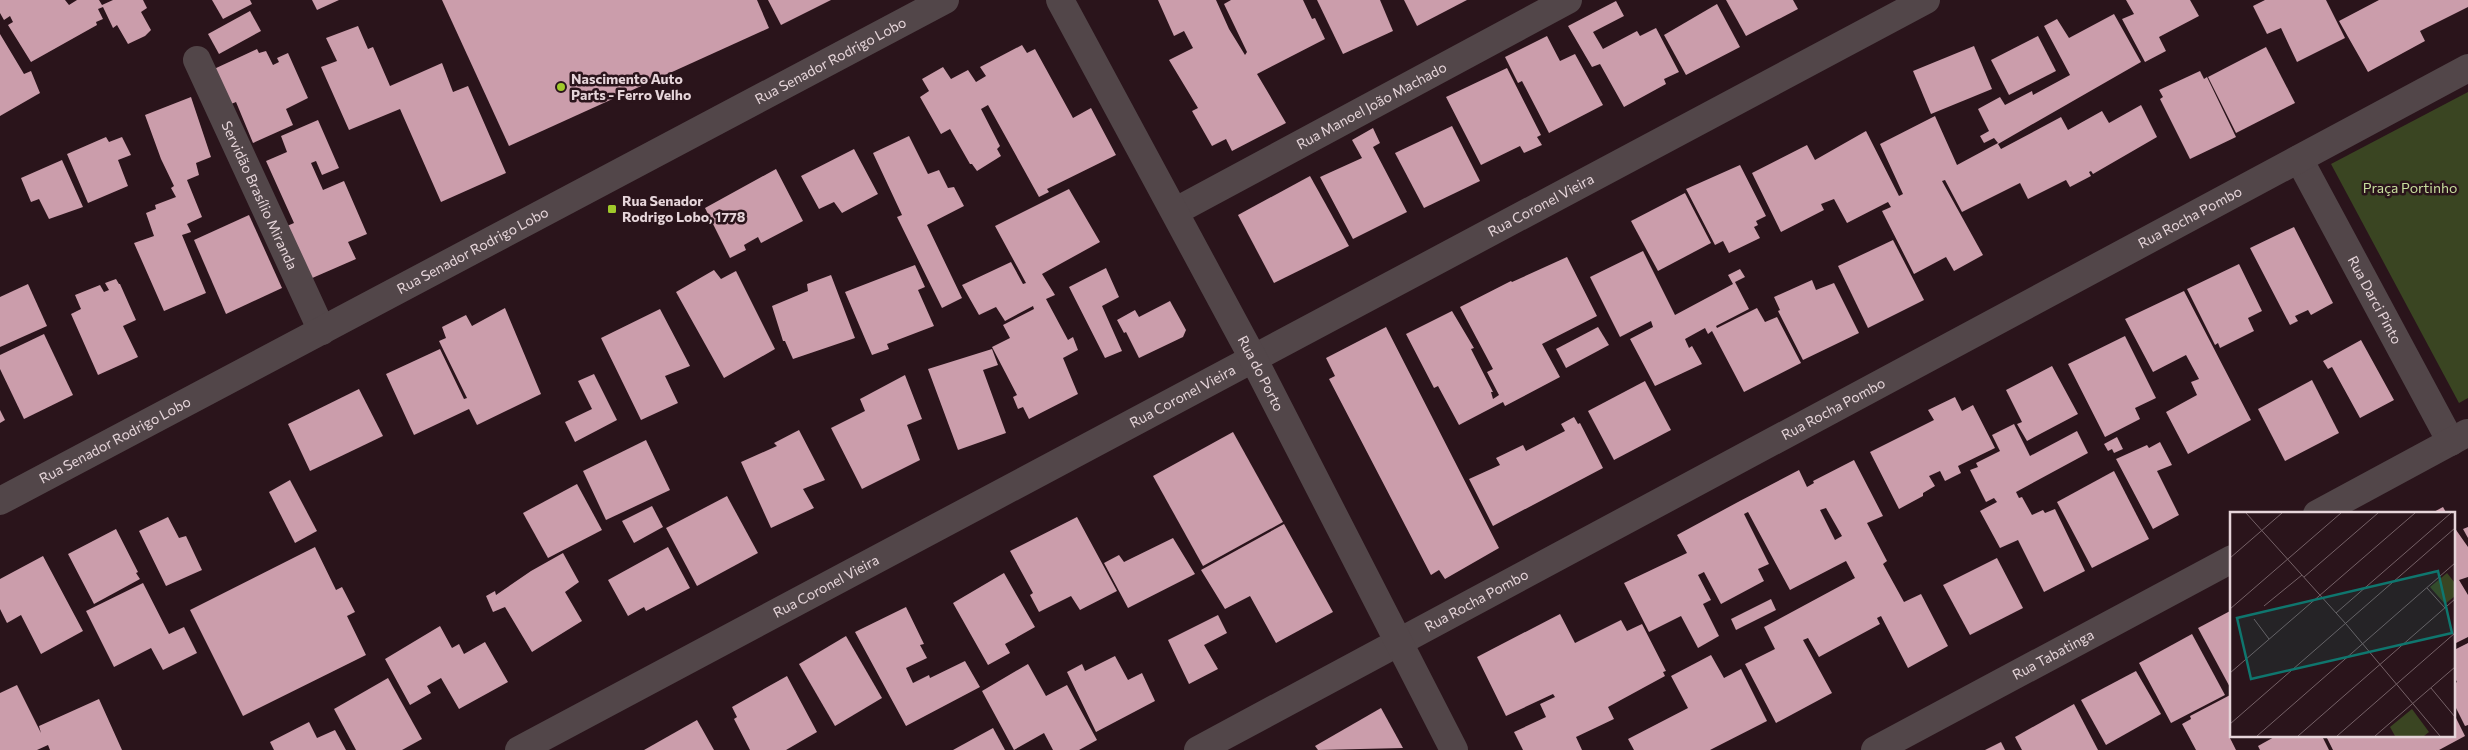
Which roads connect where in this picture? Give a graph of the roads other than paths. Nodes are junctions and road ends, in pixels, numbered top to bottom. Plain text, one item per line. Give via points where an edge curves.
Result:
1 (945, 0) edge
2 (1060, 0) edge
3 (1568, 0) edge
4 (1926, 0) edge
5 (197, 60) dead end
6 (2468, 68) edge
7 (2299, 159) junction
8 (1176, 211) junction
9 (322, 331) junction
10 (1253, 358) junction
11 (2460, 437) edge
12 (0, 502) edge
13 (2321, 512) edge
14 (2230, 560) edge
15 (1400, 642) junction
16 (519, 750) edge
17 (1198, 750) edge
18 (1454, 750) edge
19 (1875, 750) edge

1 - 9 street, Rua Senador Rodrigo Lobo
2 - 8 street, Rua do Porto
3 - 8 street, Rua Manoel João Machado
4 - 10 street, Rua Coronel Vieira
5 - 9 street, Servidão Brasílio Miranda
6 - 7 street, Rua Rocha Pombo
7 - 11 street, Rua Darci Pinto
7 - 15 street, Rua Rocha Pombo
8 - 10 street, Rua do Porto
9 - 12 street, Rua Senador Rodrigo Lobo
10 - 15 street, Rua do Porto
10 - 16 street, Rua Coronel Vieira
11 - 13 street
14 - 19 street, Rua Tabatinga
15 - 17 street, Rua Rocha Pombo
15 - 18 street, Rua do Porto

